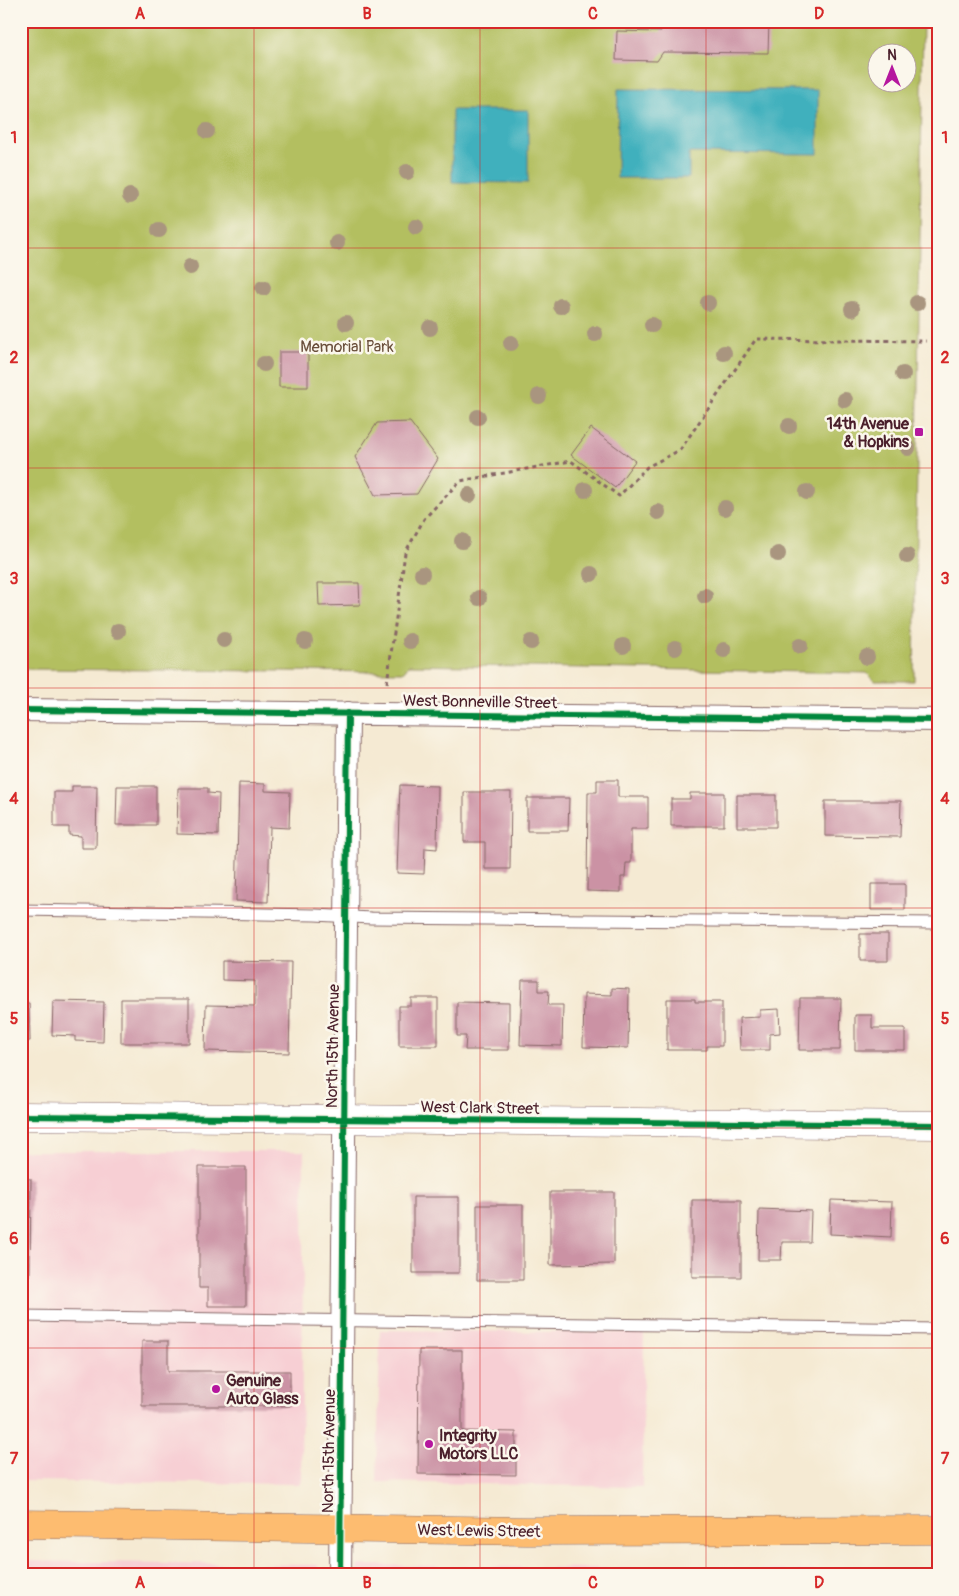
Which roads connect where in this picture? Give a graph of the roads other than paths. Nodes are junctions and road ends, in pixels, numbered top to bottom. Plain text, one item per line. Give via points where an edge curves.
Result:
1 (21, 710) edge
2 (348, 713) junction
3 (938, 720) edge
4 (21, 910) edge
5 (346, 916) junction
6 (938, 924) edge
7 (21, 1116) edge
8 (344, 1119) junction
9 (938, 1125) edge
10 (21, 1316) edge
11 (343, 1320) junction
12 (938, 1329) edge
13 (21, 1524) edge
14 (341, 1528) junction
15 (938, 1530) edge
16 (340, 1575) edge

1 - 2 street, West Bonneville Street
2 - 3 street, West Bonneville Street
2 - 5 street, North 15th Avenue
4 - 5 lane
5 - 6 lane
5 - 8 street, North 15th Avenue
7 - 8 street, West Clark Street
8 - 9 street, West Clark Street
8 - 11 street, North 15th Avenue
10 - 11 lane
11 - 12 lane
11 - 14 street, North 15th Avenue
13 - 14 main road, West Lewis Street
14 - 15 main road, West Lewis Street via 527,1532
14 - 16 street, North 15th Avenue

